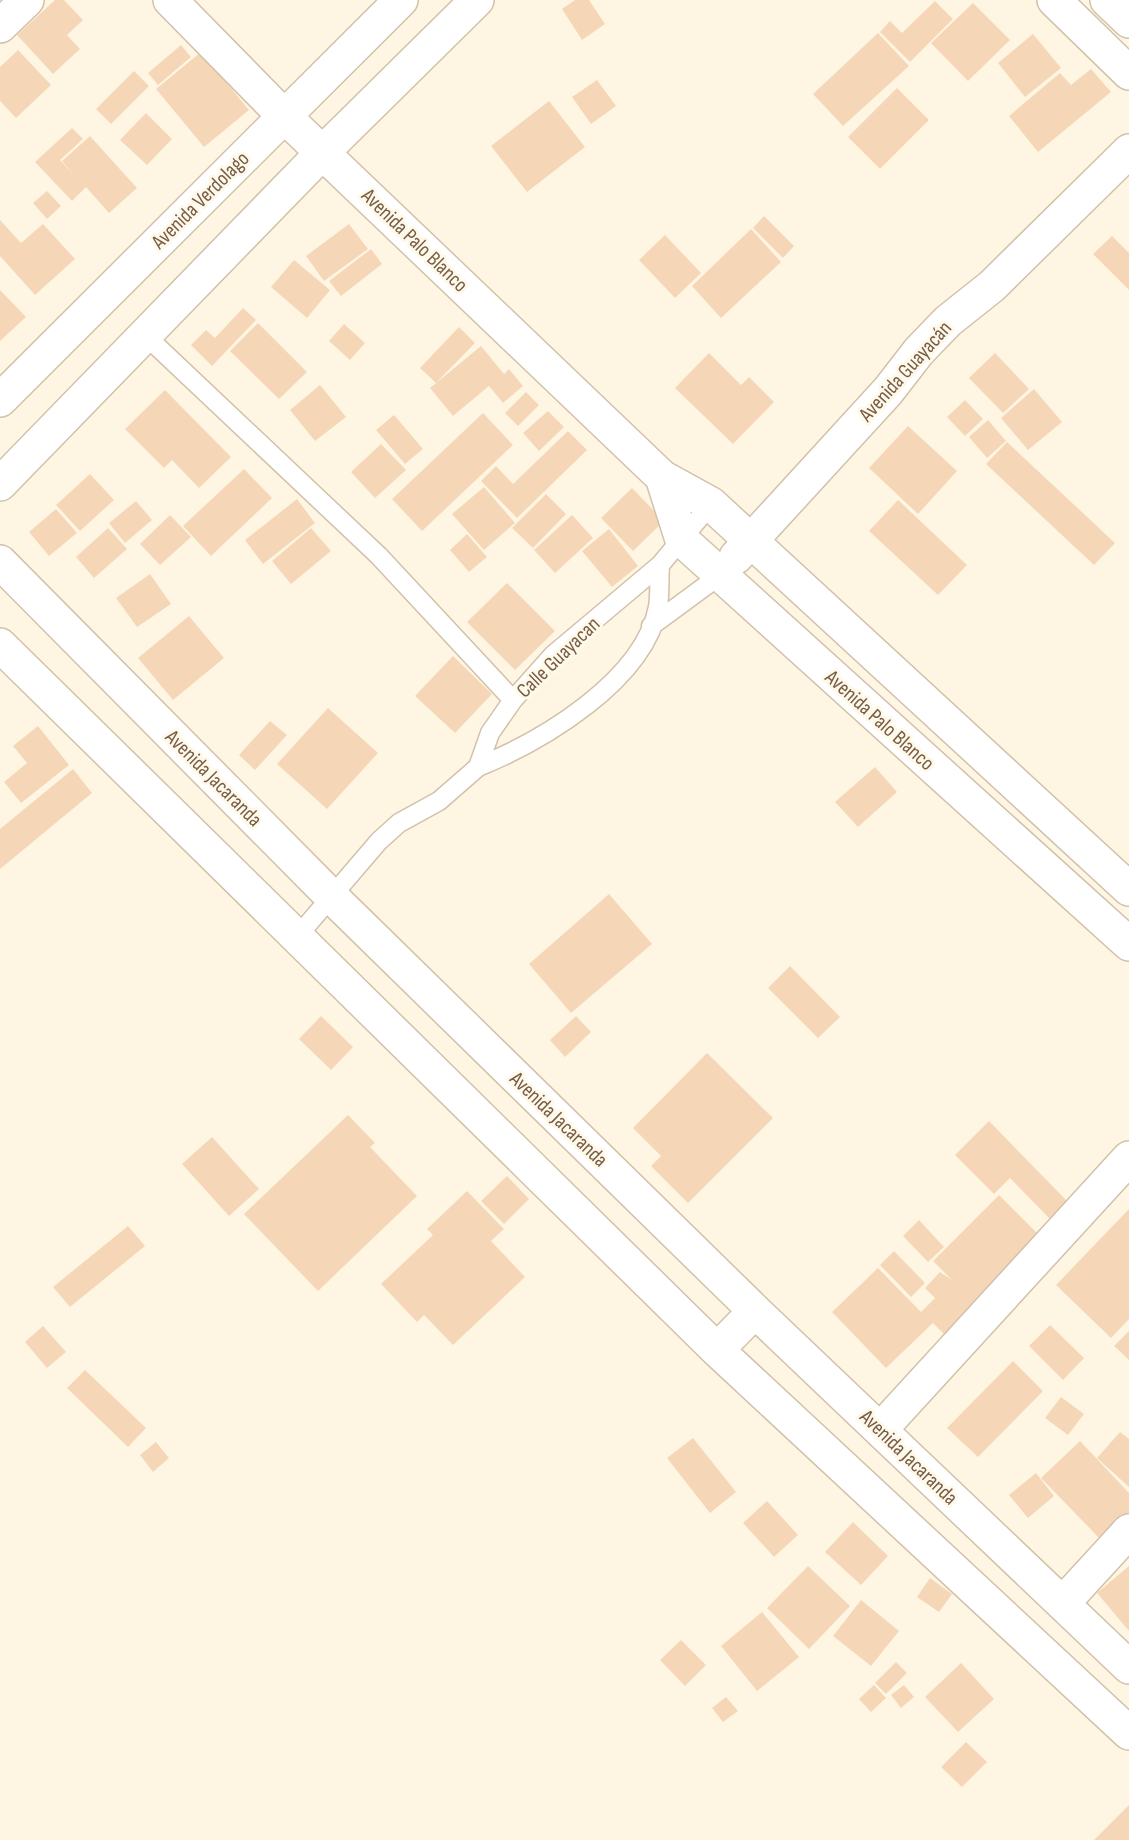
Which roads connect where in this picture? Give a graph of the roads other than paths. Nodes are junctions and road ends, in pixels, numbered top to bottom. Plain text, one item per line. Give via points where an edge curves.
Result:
1 (27, 0) edge
2 (170, 0) edge
3 (401, 0) edge
4 (477, 0) edge
5 (1054, 0) edge
6 (1107, 0) edge
7 (1129, 21) edge
8 (0, 26) edge
9 (1129, 73) edge
10 (284, 116) junction
11 (1129, 151) edge
12 (323, 152) junction
13 (146, 336) junction
14 (0, 400) edge
15 (662, 477) junction
16 (0, 484) edge
17 (711, 504) junction
18 (682, 540) junction
19 (749, 541) junction
20 (0, 562) edge
21 (660, 565) junction
22 (719, 576) junction
23 (650, 627) junction
24 (0, 645) edge
25 (513, 700) junction
26 (478, 767) junction
27 (1129, 889) edge
28 (333, 898) junction
29 (296, 938) junction
30 (1129, 944) edge
31 (1129, 1158) edge
32 (755, 1311) junction
33 (717, 1350) junction
34 (880, 1430) junction
35 (1129, 1531) edge
36 (1063, 1603) junction
37 (1129, 1666) edge
38 (1129, 1733) edge

1 - 8 street
2 - 10 street, Avenida Palo Blanco
3 - 10 street, Avenida Verdolago
4 - 12 street
5 - 9 street
6 - 7 street
10 - 12 street, Avenida Palo Blanco
10 - 14 street, Avenida Verdolago
11 - 19 street, Avenida Guayacán via 992,286 940,329 888,392
12 - 13 street
12 - 15 street, Avenida Palo Blanco
13 - 16 street
13 - 25 lane via 379,556
15 - 17 street, Avenida Palo Blanco
15 - 18 street, Avenida Palo Blanco
17 - 18 lane, Calle Guayacan
17 - 19 street, Avenida Palo Blanco
18 - 21 lane, Calle Guayacan
18 - 22 street, Avenida Palo Blanco
19 - 22 street, Avenida Guayacán
19 - 27 street, Avenida Palo Blanco
20 - 28 street, Avenida Jacaranda
21 - 23 lane, Calle Guayacan via 657,608
21 - 25 lane, Calle Guayacan via 553,655
22 - 23 lane
22 - 30 street, Avenida Palo Blanco
23 - 26 lane, Calle Guayacan via 642,646 602,693 529,744
24 - 29 street
25 - 26 lane, Calle Guayacan via 490,733
26 - 28 lane, Calle Guayacan via 439,801 399,824 379,842
28 - 29 lane, Calle Guayacan
28 - 32 street, Avenida Jacaranda
29 - 33 street
31 - 34 street
32 - 33 street
32 - 34 street, Avenida Jacaranda
33 - 38 street
34 - 36 street, Avenida Jacaranda
35 - 36 street
36 - 37 street, Avenida Jacaranda

